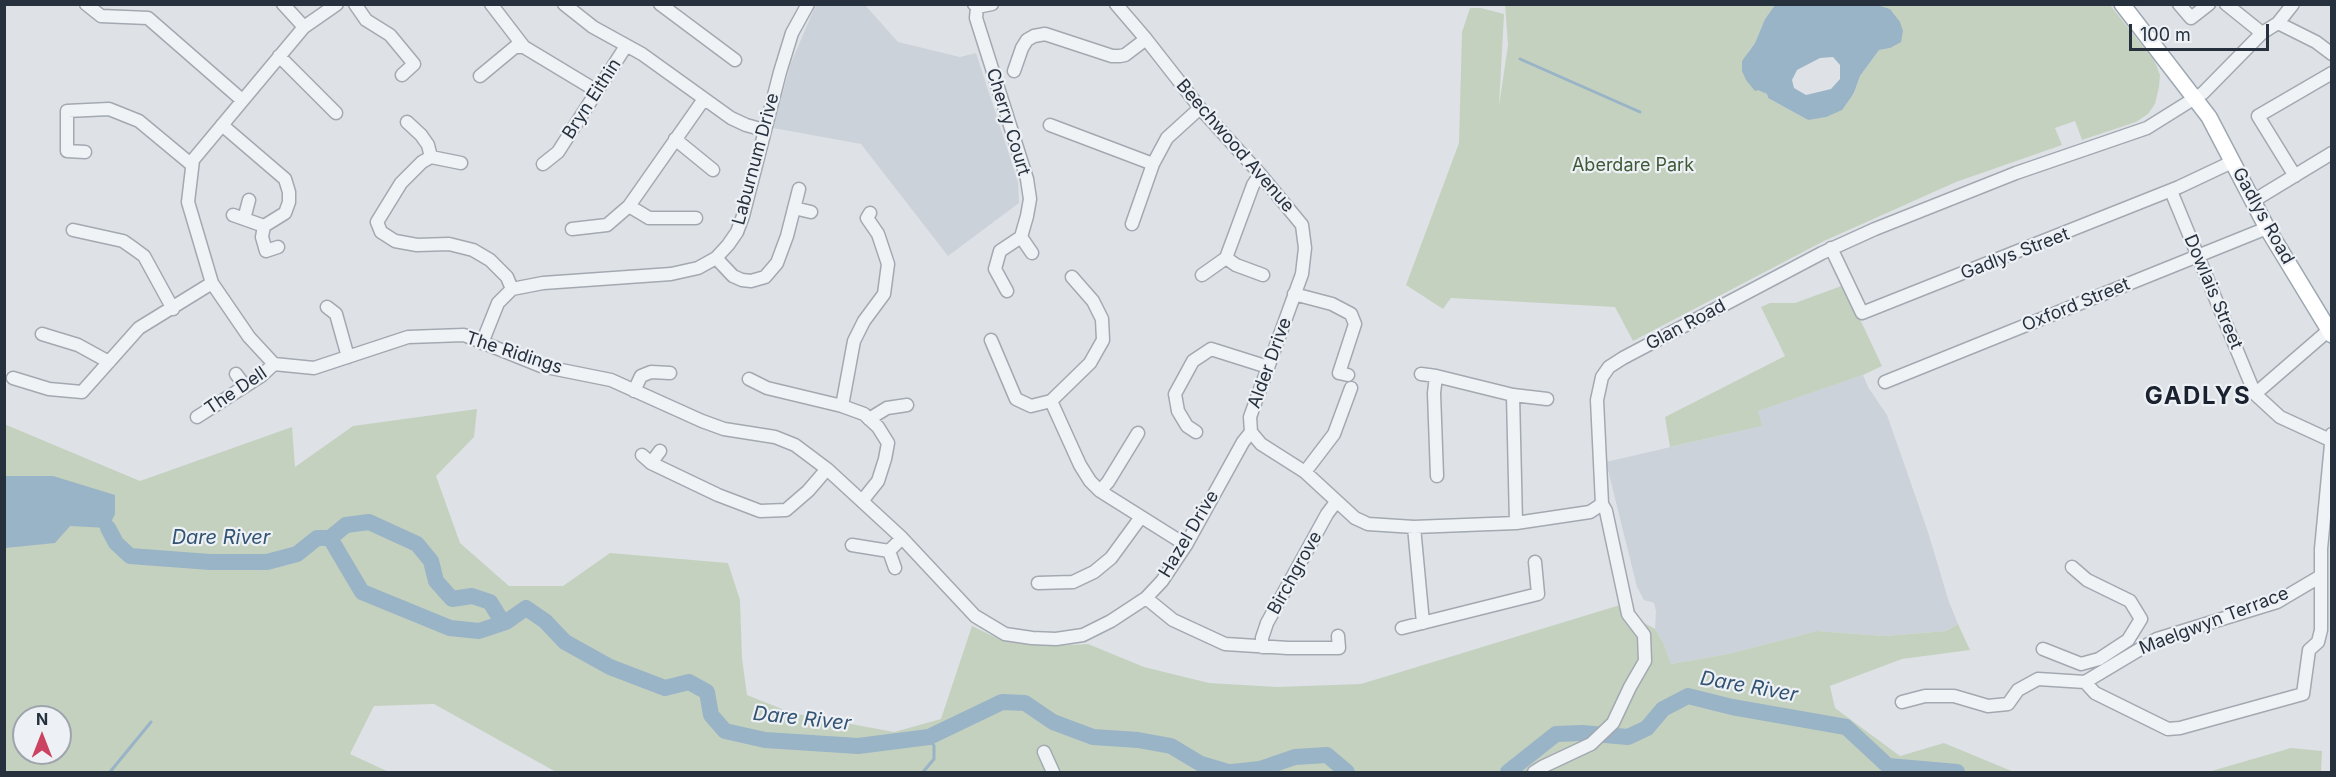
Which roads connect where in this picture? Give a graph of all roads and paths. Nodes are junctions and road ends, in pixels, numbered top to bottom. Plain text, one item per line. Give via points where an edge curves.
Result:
1 (86, 4) edge
2 (283, 4) edge
3 (337, 4) edge
4 (355, 4) edge
5 (491, 4) edge
6 (564, 4) edge
7 (660, 4) edge
8 (808, 4) edge
9 (992, 4) edge
10 (1116, 4) edge
11 (2122, 4) edge
12 (2179, 4) edge
13 (2209, 4) edge
14 (2226, 4) edge
15 (2293, 4) edge
16 (975, 6) edge
17 (2278, 23) junction
18 (304, 27) junction
19 (2262, 33) junction
20 (1146, 39) junction
21 (626, 46) junction
22 (524, 47) junction
23 (2331, 54) edge
24 (279, 56) junction
25 (735, 60) dead end
26 (1013, 63) dead end
27 (2331, 73) edge
28 (402, 75) dead end
29 (480, 76) dead end
30 (597, 91) junction
31 (2194, 98) junction
32 (704, 99) junction
33 (242, 100) junction
34 (1200, 108) junction
35 (336, 113) dead end
36 (407, 122) dead end
37 (222, 124) junction
38 (1050, 125) dead end
39 (765, 129) junction
40 (675, 139) junction
41 (85, 152) dead end
42 (2331, 153) edge
43 (432, 157) junction
44 (2232, 162) junction
45 (461, 163) dead end
46 (543, 164) dead end
47 (1153, 164) junction
48 (192, 165) junction
49 (712, 170) dead end
50 (1260, 174) junction
51 (2295, 176) junction
52 (799, 189) dead end
53 (2170, 191) junction
54 (249, 200) dead end
55 (2253, 201) junction
56 (629, 206) junction
57 (794, 208) junction
58 (811, 212) dead end
59 (870, 213) dead end
60 (696, 218) dead end
61 (1132, 224) dead end
62 (264, 226) junction
63 (2267, 228) junction
64 (572, 229) dead end
65 (73, 230) dead end
66 (1021, 237) junction
67 (1831, 248) junction
68 (267, 251) dead end
69 (1032, 253) dead end
70 (2198, 256) junction
71 (716, 258) junction
72 (1226, 258) junction
73 (1202, 275) dead end
74 (1263, 275) dead end
75 (1072, 277) dead end
76 (212, 283) junction
77 (512, 289) junction
78 (1007, 291) dead end
79 (1294, 294) junction
80 (327, 307) dead end
81 (172, 309) junction
82 (2330, 332) edge
83 (42, 334) dead end
84 (992, 340) dead end
85 (482, 343) junction
86 (348, 357) junction
87 (109, 362) junction
88 (274, 364) junction
89 (1268, 368) junction
90 (670, 373) dead end
91 (236, 374) dead end
92 (1421, 374) dead end
93 (1348, 375) dead end
94 (1436, 376) junction
95 (13, 378) dead end
96 (749, 379) dead end
97 (1885, 382) dead end
98 (245, 386) junction
99 (1351, 388) dead end
100 (634, 391) junction
101 (2255, 394) junction
102 (1513, 395) junction
103 (1547, 399) dead end
104 (1051, 401) junction
105 (907, 405) dead end
106 (842, 406) junction
107 (197, 417) dead end
108 (869, 418) junction
109 (1196, 432) dead end
110 (1251, 432) junction
111 (1138, 433) dead end
112 (2331, 437) edge
113 (660, 451) dead end
114 (827, 469) junction
115 (1305, 472) junction
116 (1437, 476) dead end
117 (1100, 491) junction
118 (862, 501) junction
119 (1336, 502) junction
120 (1602, 504) junction
121 (1141, 517) junction
122 (1516, 523) junction
123 (1414, 527) junction
124 (902, 538) junction
125 (852, 545) dead end
126 (1186, 545) junction
127 (889, 551) junction
128 (1535, 562) dead end
129 (2072, 567) dead end
130 (895, 568) dead end
131 (2320, 576) junction
132 (1038, 583) dead end
133 (1146, 598) junction
134 (1423, 623) junction
135 (1402, 628) dead end
136 (1338, 636) dead end
137 (2123, 643) junction
138 (1262, 647) junction
139 (2043, 649) dead end
140 (2134, 651) junction
141 (2081, 682) junction
142 (1902, 702) dead end
143 (1044, 752) dead end
144 (1053, 772) edge
145 (1534, 772) edge

1 - 33 street via 101,16 148,18
2 - 18 street
3 - 18 street
4 - 28 street via 366,20 390,34 414,64
5 - 22 street
6 - 21 street
7 - 25 street
8 - 39 street, Laburnum Drive via 792,33
9 - 16 street
10 - 20 street, Beechwood Avenue
11 - 31 main road, Gadlys Road
12 - 13 street via 2191,18
14 - 19 street
15 - 17 street, Glan Road
16 - 66 street, Cherry Court via 1030,199
17 - 19 street, Glan Road
17 - 23 street
18 - 24 street
19 - 31 street, Glan Road
20 - 26 street via 1125,55 1112,56 1045,34 1026,40
20 - 34 street, Beechwood Avenue
21 - 30 street, Bryn Eithin
21 - 32 street
22 - 29 street via 515,47
22 - 30 street
24 - 33 street
24 - 35 street
27 - 51 street via 2258,116
30 - 46 street, Bryn Eithin
31 - 44 main road, Gadlys Road via 2209,117
31 - 67 street, Glan Road via 2147,128 1959,194
32 - 39 street via 731,118
32 - 40 street
33 - 37 street
34 - 47 street via 1167,138
34 - 50 street, Beechwood Avenue
36 - 43 street via 424,140
37 - 48 street
37 - 62 street via 285,179 289,192 285,213
38 - 47 street via 1062,136
39 - 71 street, Laburnum Drive via 737,232
40 - 49 street
40 - 56 street
41 - 48 street via 67,151 68,111 109,109 139,121
42 - 51 street
43 - 45 street
43 - 77 street via 401,183 377,222 381,232 395,242 449,244 473,250 490,260 507,277
44 - 53 street, Gadlys Street
44 - 55 main road, Gadlys Road
47 - 61 street
48 - 76 street via 188,202
50 - 72 street
50 - 79 street, Beechwood Avenue via 1302,225 1302,274
51 - 55 street
52 - 57 street
53 - 67 street, Gadlys Street via 1862,313
53 - 70 street, Dowlais Street
54 - 62 street via 239,217
55 - 63 main road, Gadlys Road
56 - 60 street via 649,218
56 - 64 street via 607,225
57 - 58 street
57 - 71 street via 777,263 765,277 742,280
59 - 106 street via 867,218 878,234 888,264 884,294 854,341
62 - 68 street via 262,237
63 - 70 street, Oxford Street
63 - 82 main road, Gadlys Road
65 - 81 street via 123,241 144,256
66 - 69 street
66 - 78 street via 1000,251 994,269
67 - 120 street, Glan Road via 1609,368 1602,377 1597,400
70 - 97 street, Oxford Street
70 - 101 street, Dowlais Street
71 - 77 street, Laburnum Drive via 698,268 671,274 543,283
72 - 73 street
72 - 74 street
75 - 104 street via 1093,301 1102,319 1103,340 1090,363
76 - 81 street
76 - 88 street via 249,338
77 - 85 street via 498,303
79 - 89 street, Alder Drive
79 - 93 street via 1332,304 1351,314 1355,324 1339,373
80 - 86 street via 336,314
81 - 87 street via 139,328
82 - 101 street
83 - 87 street via 78,345
84 - 104 street via 1016,399 1031,406
85 - 86 street, The Ridings via 464,334 408,338
85 - 100 street, The Ridings via 541,366 611,380
86 - 88 street, The Ridings via 314,368
87 - 95 street via 82,392
88 - 98 street, The Dell
89 - 109 street via 1211,349 1193,361 1175,394 1178,411
89 - 110 street, Alder Drive via 1250,417
90 - 100 street via 641,376
91 - 98 street
92 - 94 street
94 - 102 street
94 - 116 street
96 - 106 street via 767,388
98 - 107 street, The Dell
99 - 115 street via 1334,434
100 - 114 street, The Ridings via 724,429 775,437 795,445
101 - 112 street via 2280,417
102 - 103 street
102 - 122 street
104 - 117 street via 1080,465
105 - 108 street via 887,408
106 - 108 street
108 - 118 street via 888,443 878,481
110 - 115 street via 1261,444
110 - 126 street, Hazel Drive
111 - 117 street
112 - 131 street
113 - 114 street via 647,459 718,495 760,511 786,510
114 - 118 street, The Ridings
115 - 119 street
117 - 121 street
118 - 124 street, The Ridings
119 - 123 street via 1368,524
119 - 138 street, Birchgrove via 1267,623
120 - 122 street via 1590,512
120 - 145 street, Glan Road via 1628,614 1644,635 1645,661 1613,723 1591,744
121 - 126 street
121 - 132 street via 1111,558 1094,572 1073,582
122 - 123 street
123 - 134 street
124 - 127 street
124 - 133 street, Hazel Drive via 975,616 1005,634 1056,639 1083,635
125 - 127 street
126 - 133 street, Hazel Drive
127 - 130 street
128 - 134 street via 1538,594
129 - 137 street via 2086,580 2130,601 2140,619
131 - 140 street, Maelgwyn Terrace via 2277,602 2157,639
131 - 141 street via 2321,630 2318,642 2309,650 2303,694 2168,729 2095,693
133 - 138 street via 1173,620 1201,634 1225,644
134 - 135 street
136 - 138 street via 1339,648
137 - 139 street via 2100,659 2081,664
137 - 140 street
140 - 141 street, Maelgwyn Terrace
141 - 142 street via 2038,679 2018,690 2008,704 1988,706 1954,696 1925,696
143 - 144 street

